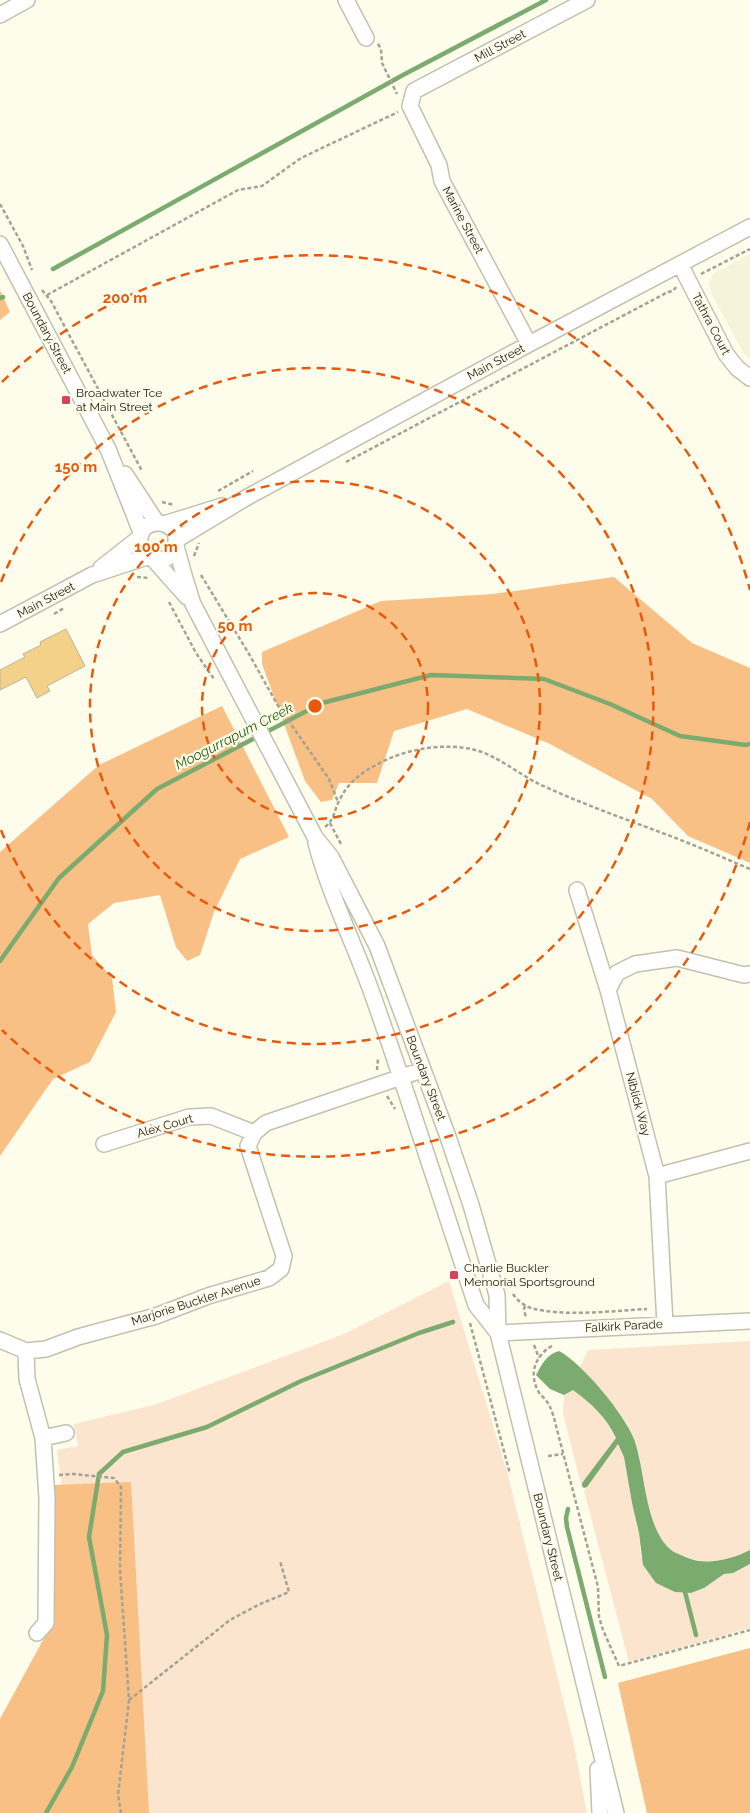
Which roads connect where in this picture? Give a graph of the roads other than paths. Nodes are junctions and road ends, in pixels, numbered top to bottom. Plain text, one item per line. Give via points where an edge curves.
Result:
1 (27, 0) edge
2 (346, 0) edge
3 (587, 0) edge
4 (0, 15) edge
5 (366, 38) road end
6 (412, 98) joint
7 (750, 227) edge
8 (0, 244) edge
9 (680, 264) junction
10 (529, 344) junction
11 (750, 378) edge
12 (108, 449) junction
13 (244, 499) junction
14 (161, 523) junction
15 (140, 535) junction
16 (176, 543) junction
17 (151, 558) junction
18 (92, 576) junction
19 (193, 604) junction
20 (0, 624) edge
21 (315, 837) junction
22 (577, 890) dead end
23 (750, 974) edge
24 (608, 990) junction
25 (422, 1070) junction
26 (402, 1078) junction
27 (254, 1133) junction
28 (104, 1144) dead end
29 (750, 1151) edge
30 (657, 1176) junction
31 (750, 1322) edge
32 (665, 1324) junction
33 (498, 1333) junction
34 (0, 1340) edge
35 (26, 1351) junction
36 (66, 1433) dead end
37 (43, 1438) junction
38 (37, 1633) dead end
39 (597, 1740) junction
40 (600, 1813) edge
41 (616, 1813) edge

1 - 4 street
2 - 5 street
3 - 6 street, Mill Street
6 - 10 street, Marine Street via 439,165 442,181
7 - 9 street, Main Street
8 - 12 street, Boundary Street
9 - 10 street, Main Street
9 - 11 street, Tathra Court via 726,354
10 - 13 street, Main Street
12 - 14 street, Boundary Street
12 - 15 street, Boundary Street
13 - 14 street, Main Street
13 - 16 street, Main Street
14 - 15 street via 151,524
14 - 16 street, Boundary Street via 173,530
15 - 17 street, Boundary Street via 140,549
15 - 18 street, Main Street
16 - 17 street via 174,551 166,558
16 - 19 street, Boundary Street
17 - 18 street, Main Street
17 - 19 street, Boundary Street
18 - 20 street, Main Street
19 - 21 street, Boundary Street
21 - 25 street, Boundary Street via 331,857 377,946
21 - 26 street, Boundary Street via 324,872 359,956
22 - 24 street, Niblick Way
23 - 24 street via 677,958 636,964 617,973
24 - 30 street, Niblick Way
25 - 26 street
25 - 33 street, Boundary Street via 479,1232 497,1295
26 - 27 street via 266,1123
26 - 33 street, Boundary Street via 476,1305
27 - 28 street, Alex Court via 211,1116 189,1117
27 - 35 street, Marjorie Buckler Avenue via 248,1146 284,1256 281,1269 269,1278 156,1316 46,1349
29 - 30 street
30 - 32 street, Niblick Way
31 - 32 street, Falkirk Parade
32 - 33 street, Falkirk Parade
33 - 39 street, Boundary Street
34 - 35 street
35 - 37 street via 27,1379
36 - 37 street
37 - 38 street via 47,1498 46,1623
39 - 40 street, Boundary Street
39 - 41 street, Boundary Street

